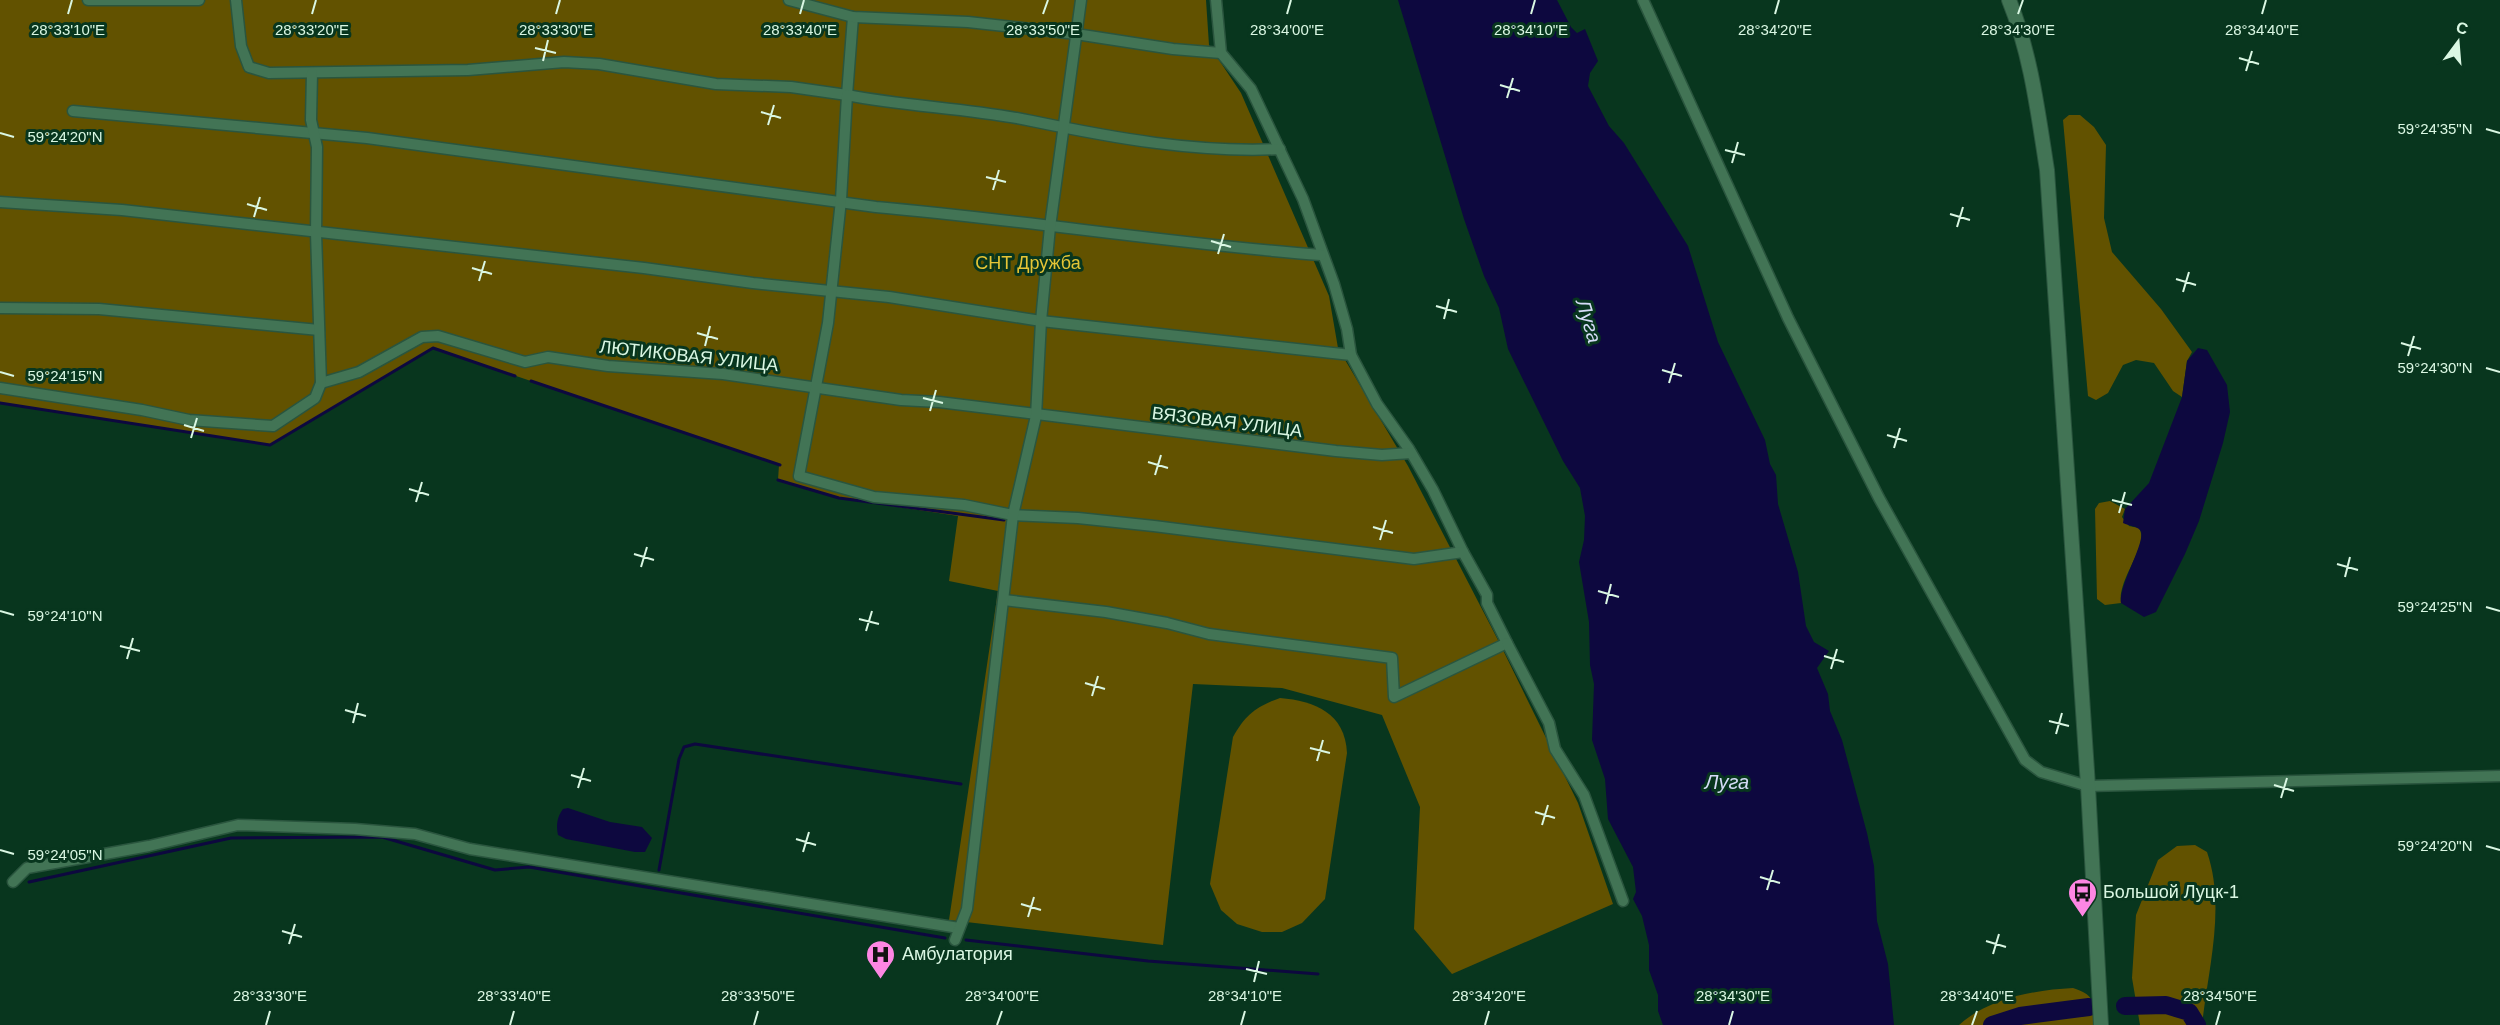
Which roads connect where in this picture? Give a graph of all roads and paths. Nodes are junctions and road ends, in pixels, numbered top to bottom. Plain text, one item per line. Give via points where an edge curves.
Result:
1 (88, 0) edge
2 (199, 0) edge
3 (236, 0) edge
4 (789, 0) edge
5 (1081, 0) edge
6 (1216, 0) edge
7 (1643, 0) edge
8 (2009, 0) edge
9 (853, 16) junction
10 (1076, 34) junction
11 (1221, 52) junction
12 (312, 73) junction
13 (847, 95) junction
14 (73, 111) dead end
15 (1062, 129) junction
16 (315, 134) junction
17 (1280, 149) junction
18 (841, 200) junction
19 (0, 202) edge
20 (1050, 227) junction
21 (316, 233) junction
22 (1322, 255) junction
23 (832, 291) junction
24 (0, 308) edge
25 (1041, 321) junction
26 (319, 330) junction
27 (1351, 355) junction
28 (321, 383) junction
29 (816, 387) junction
30 (0, 388) edge
31 (1038, 416) junction
32 (1411, 453) junction
33 (1013, 515) junction
34 (1463, 552) junction
35 (1004, 600) junction
36 (1507, 643) junction
37 (2500, 776) edge
38 (2088, 786) junction
39 (13, 882) dead end
40 (1623, 901) dead end
41 (959, 928) junction
42 (955, 940) dead end
43 (2101, 1025) edge

1 - 2 street
3 - 12 street via 241,46 249,67 269,73
4 - 9 street
5 - 10 street
6 - 11 street
7 - 38 street via 1788,318 1879,498 1985,691 2025,760 2041,772
8 - 38 street via 2020,28 2036,98 2047,170
9 - 10 street via 968,22
9 - 13 street
10 - 11 street via 1147,46
10 - 15 street
11 - 17 street via 1251,89
12 - 13 street via 457,71 576,63 716,84 791,87
12 - 16 street via 311,120
13 - 15 street via 1032,121
13 - 18 street
14 - 16 street
15 - 17 street via 1179,147
15 - 20 street
16 - 18 street
16 - 21 street
17 - 22 street
18 - 20 street
18 - 23 street
19 - 21 street via 122,210
20 - 22 street via 1233,249
20 - 25 street
21 - 23 street
21 - 26 street
22 - 27 street via 1347,329
23 - 25 street
23 - 29 street
24 - 26 street via 99,309
25 - 27 street
25 - 31 street
26 - 28 street
27 - 32 street via 1377,404
28 - 29 street, ЛЮТИКОВАЯ УЛИЦА via 359,372 422,337 438,336 525,362 548,357
28 - 30 street via 315,398 273,426 189,420
29 - 31 street, ЛЮТИКОВАЯ УЛИЦА
29 - 33 street via 799,476 874,497 964,505
31 - 32 street, ВЯЗОВАЯ УЛИЦА via 1336,451
31 - 33 street
32 - 34 street
33 - 34 street via 1121,523 1414,559
33 - 35 street
34 - 36 street
35 - 36 street via 1106,612 1209,634 1392,658 1394,697
35 - 41 street via 967,909
36 - 40 street via 1549,723 1555,749 1584,795
37 - 38 street
38 - 43 street
39 - 41 street via 27,868 238,825 355,829 415,834 470,849
41 - 42 street

